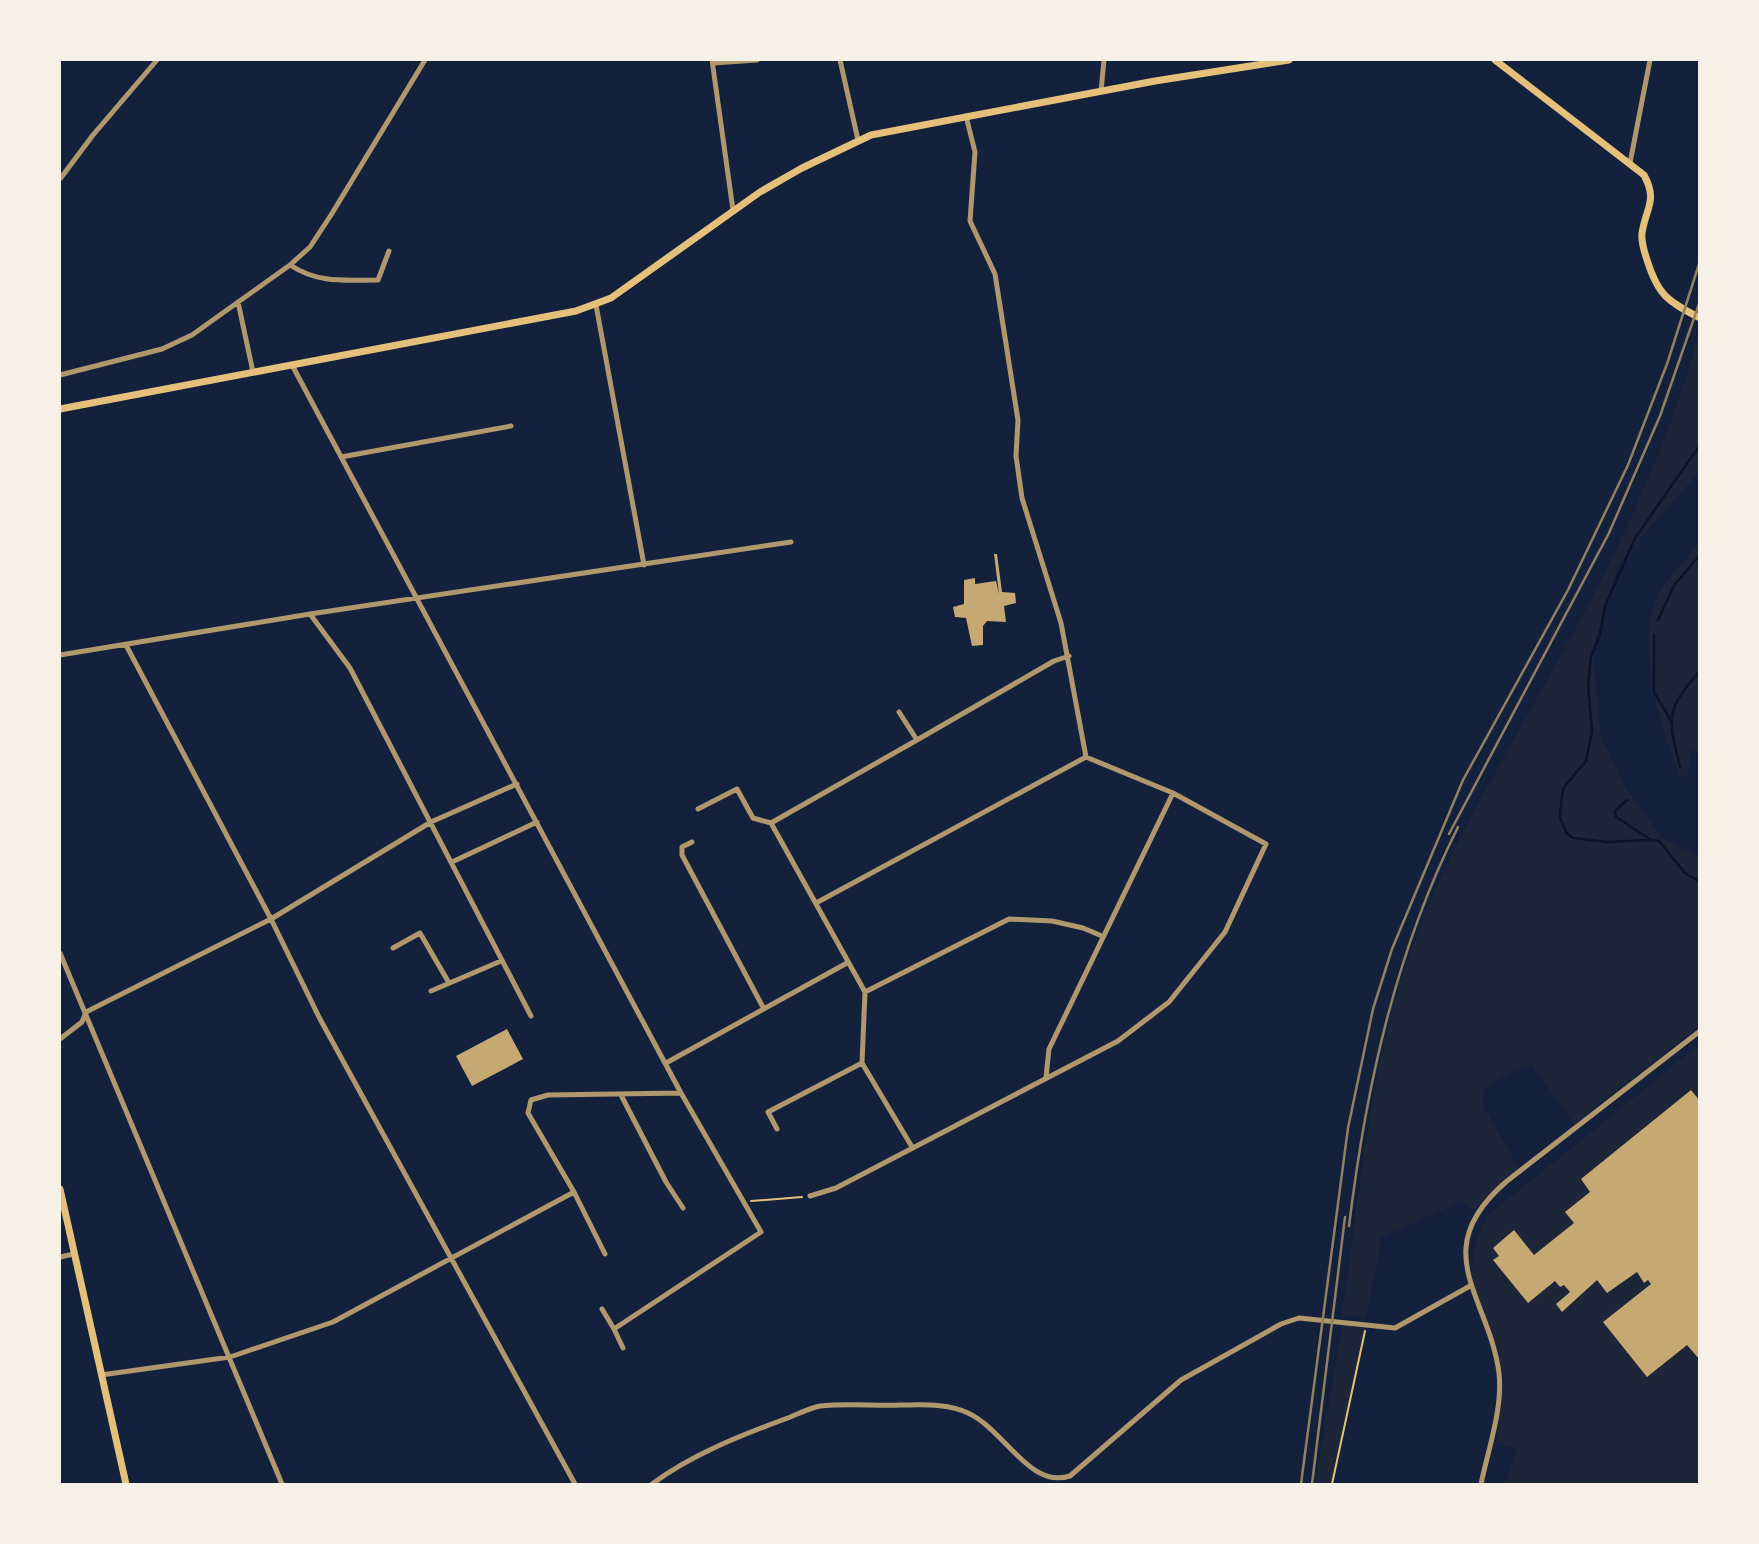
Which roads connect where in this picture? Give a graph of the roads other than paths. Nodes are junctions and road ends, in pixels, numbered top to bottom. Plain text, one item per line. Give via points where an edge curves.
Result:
1 (157, 60) edge
2 (425, 60) edge
3 (757, 60) edge
4 (840, 60) edge
5 (1104, 60) edge
6 (1289, 60) edge
7 (1495, 60) edge
8 (1650, 60) edge
9 (713, 61) edge
10 (1101, 91) junction
11 (966, 115) junction
12 (859, 140) junction
13 (1630, 163) junction
14 (60, 179) edge
15 (733, 210) junction
16 (389, 251) dead end
17 (290, 265) junction
18 (238, 302) junction
19 (596, 305) junction
20 (1699, 318) edge
21 (292, 365) junction
22 (253, 372) junction
23 (60, 375) edge
24 (60, 409) edge
25 (511, 426) dead end
26 (341, 457) junction
27 (791, 542) dead end
28 (644, 565) junction
29 (418, 600) junction
30 (310, 614) junction
31 (126, 645) junction
32 (60, 655) edge
33 (1069, 656) junction
34 (899, 712) dead end
35 (917, 740) junction
36 (1086, 757) junction
37 (517, 784) junction
38 (1173, 793) junction
39 (698, 809) dead end
40 (431, 822) junction
41 (537, 822) junction
42 (771, 823) junction
43 (692, 842) dead end
44 (452, 862) junction
45 (816, 902) junction
46 (271, 919) junction
47 (1102, 936) junction
48 (393, 948) dead end
49 (60, 954) edge
50 (501, 961) junction
51 (847, 963) junction
52 (449, 983) junction
53 (431, 990) dead end
54 (865, 992) junction
55 (764, 1009) junction
56 (86, 1012) junction
57 (531, 1016) dead end
58 (1699, 1031) edge
59 (60, 1039) edge
60 (666, 1063) junction
61 (862, 1063) junction
62 (1046, 1077) junction
63 (681, 1093) junction
64 (621, 1095) junction
65 (777, 1129) dead end
66 (912, 1147) junction
67 (60, 1189) edge
68 (574, 1192) junction
69 (810, 1196) road end
70 (683, 1208) dead end
71 (74, 1254) junction
72 (605, 1254) dead end
73 (60, 1257) edge
74 (450, 1261) junction
75 (1469, 1286) junction
76 (602, 1309) dead end
77 (614, 1329) junction
78 (623, 1349) dead end
79 (230, 1357) junction
80 (102, 1375) junction
81 (126, 1485) edge
82 (282, 1485) edge
83 (575, 1485) edge
84 (652, 1485) edge
85 (1481, 1485) edge

1 - 14 street
2 - 17 street via 310,247
3 - 9 street
4 - 12 street
5 - 10 street
6 - 10 main road
7 - 13 main road
8 - 13 street
9 - 15 street
10 - 11 main road
11 - 12 main road
11 - 33 street via 975,152 970,221 995,274 1018,420 1016,456 1023,498
12 - 15 main road
13 - 20 main road via 1650,186 1652,200 1642,233 1652,275 1663,296
15 - 19 main road
16 - 17 street via 379,280 330,282
17 - 18 street
18 - 22 street
18 - 23 street via 192,335 162,349
19 - 21 main road
19 - 28 street
21 - 22 main road
21 - 26 street
22 - 24 main road
25 - 26 street
26 - 29 street
27 - 28 street
28 - 29 street
29 - 30 street
29 - 37 street
30 - 31 street
30 - 40 street via 350,668
31 - 32 street
31 - 46 street
33 - 35 street
33 - 36 street
34 - 35 street
35 - 42 street
36 - 38 street
36 - 45 street
37 - 40 street
37 - 41 street
38 - 47 street
38 - 62 street via 1266,844 1225,932 1169,1002 1118,1041
39 - 42 street via 737,789 753,818
40 - 44 street
40 - 46 street
41 - 44 street
41 - 60 street
42 - 45 street
43 - 55 street via 682,847 682,855
44 - 50 street
45 - 51 street
46 - 56 street
46 - 74 street
47 - 54 street via 1054,921 1009,919
47 - 62 street via 1049,1049
48 - 52 street via 420,933
49 - 56 street
50 - 52 street
50 - 57 street
51 - 54 street
51 - 55 street
52 - 53 street
54 - 61 street
55 - 60 street
56 - 59 street via 82,1022
56 - 79 street
58 - 75 street via 1491,1195 1468,1240 1465,1265
60 - 63 street
61 - 65 street via 768,1112
61 - 66 street
62 - 66 street
63 - 64 street
63 - 77 street via 761,1233
64 - 68 street via 548,1095 531,1100 528,1113
64 - 70 street
66 - 69 street via 836,1188
67 - 71 main road
68 - 72 street
68 - 74 street
71 - 73 street
71 - 80 main road
74 - 79 street via 333,1322
74 - 83 street
75 - 84 street via 1395,1328 1299,1318 1281,1325 1181,1380 1070,1476 1057,1480 1038,1474 985,1422 966,1412 938,1406 818,1406 735,1437
75 - 85 street via 1491,1342 1499,1380
76 - 77 street
77 - 78 street
79 - 80 street
79 - 82 street
80 - 81 main road

